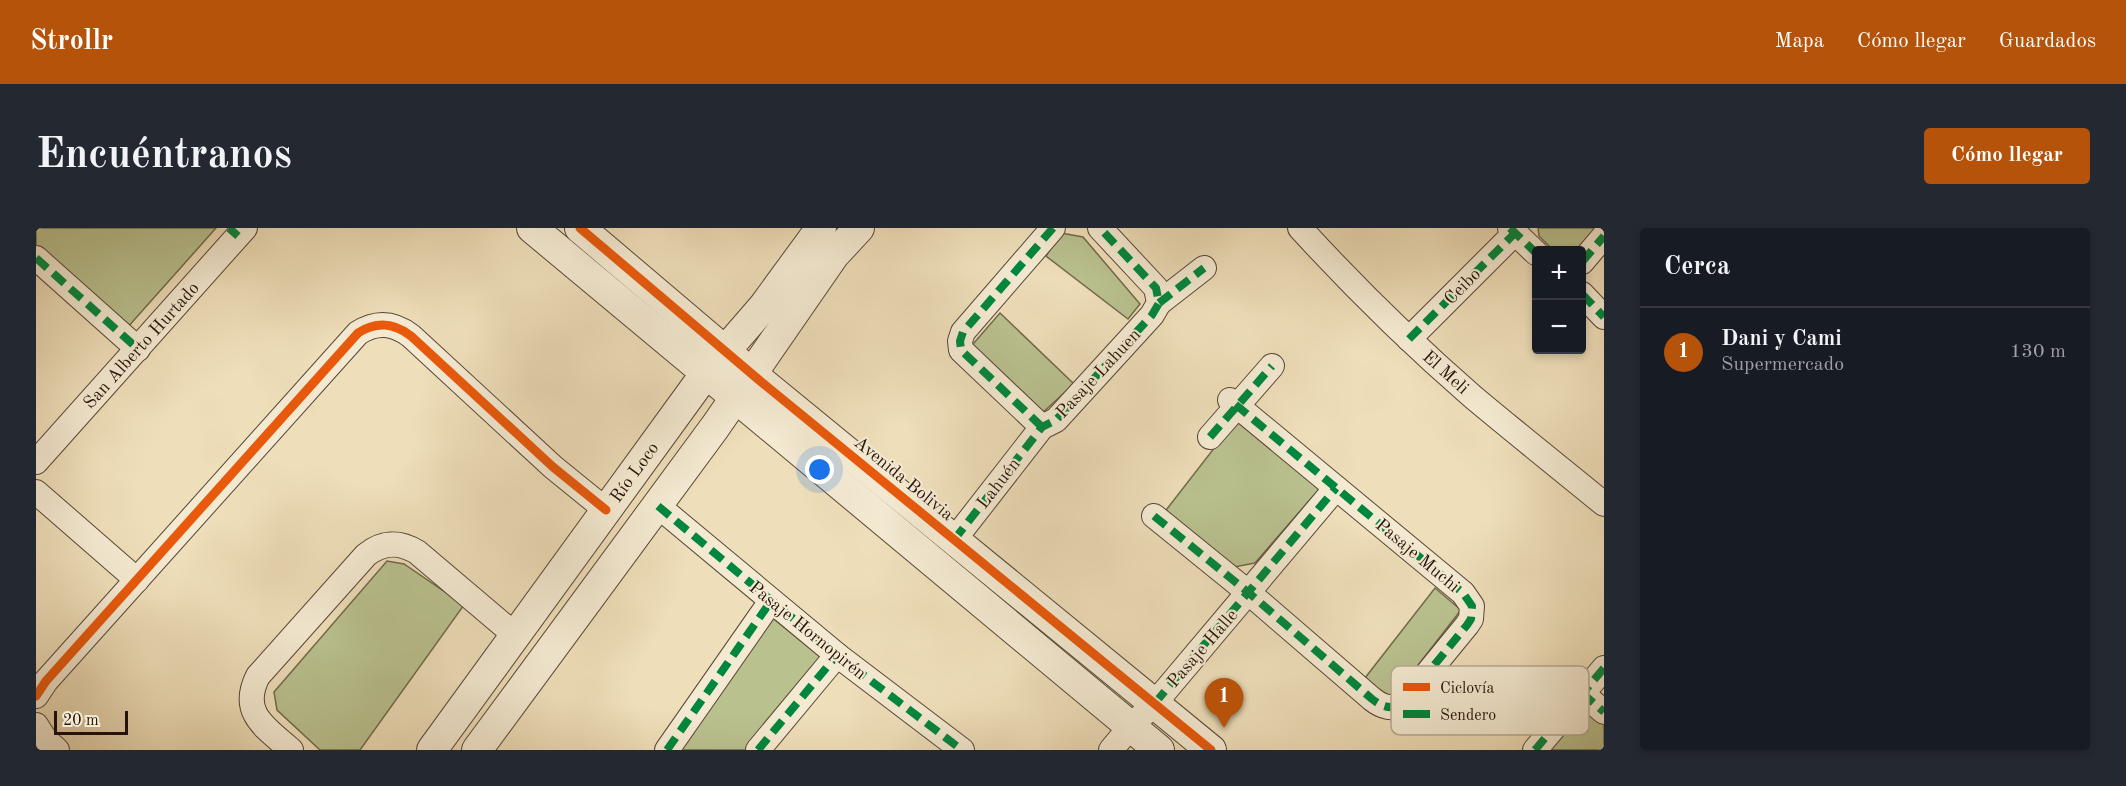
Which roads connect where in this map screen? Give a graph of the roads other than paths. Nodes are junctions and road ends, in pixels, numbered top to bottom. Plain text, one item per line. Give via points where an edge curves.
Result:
1 (532, 228) edge
2 (580, 228) edge
3 (821, 228) edge
4 (858, 228) edge
5 (1053, 228) edge
6 (1100, 228) edge
7 (1300, 228) edge
8 (238, 231) edge
9 (1512, 231) edge
10 (1604, 236) edge
11 (1532, 249) edge
12 (1586, 256) edge
13 (36, 258) edge
14 (1204, 268) dead end
15 (1586, 299) edge
16 (1159, 303) junction
17 (1604, 317) edge
18 (1409, 339) junction
19 (138, 349) junction
20 (715, 361) junction
21 (1272, 366) dead end
22 (743, 386) junction
23 (1234, 403) junction
24 (1042, 427) junction
25 (1210, 437) dead end
26 (36, 462) edge
27 (1336, 488) junction
28 (36, 492) edge
29 (1604, 504) edge
30 (657, 506) junction
31 (606, 510) junction
32 (1154, 516) dead end
33 (954, 540) junction
34 (137, 580) junction
35 (1249, 593) junction
36 (771, 601) junction
37 (515, 635) junction
38 (837, 655) junction
39 (1433, 666) edge
40 (1604, 668) edge
41 (1589, 685) edge
42 (36, 696) edge
43 (1589, 699) edge
44 (1155, 703) junction
45 (1391, 708) edge
46 (1604, 712) edge
47 (36, 725) edge
48 (1131, 726) junction
49 (1547, 735) edge
50 (57, 750) edge
51 (291, 750) edge
52 (432, 750) edge
53 (477, 750) edge
54 (667, 750) edge
55 (758, 750) edge
56 (962, 750) edge
57 (1111, 750) edge
58 (1160, 750) edge
59 (1211, 750) edge
60 (1535, 750) edge

1 - 20 street, Avenida Bolivia
2 - 20 street, Avenida Bolivia
3 - 20 street, Río Loco via 764,306
4 - 22 street via 834,255
5 - 24 street, Pasaje Lahuen via 963,332 960,341 961,350
6 - 16 street via 1156,288
7 - 18 street, El Meli
8 - 19 street, San Alberto Hurtado
9 - 11 street
9 - 18 street, Ceibo
10 - 12 street
13 - 19 street
14 - 16 street, Pasaje Lahuen
15 - 17 street
16 - 24 street, Pasaje Lahuen via 1056,420
18 - 29 street, El Meli
19 - 26 street, San Alberto Hurtado
20 - 22 street, Avenida Bolivia
20 - 31 street, Río Loco
21 - 23 street
22 - 30 street
22 - 33 street, Avenida Bolivia
22 - 48 street, Avenida Bolivia
23 - 25 street
23 - 27 street, Pasaje Muchi
24 - 33 street, Lahuén
27 - 35 street
27 - 39 street, Pasaje Muchi via 1463,593 1472,606 1471,619
28 - 34 street
30 - 36 street, Pasaje Hornopirén
30 - 53 street
31 - 34 street via 553,467 411,336 391,325 372,325 358,333
31 - 37 street, Río Loco
32 - 35 street, Pasaje Muchi
33 - 44 street, Avenida Bolivia
34 - 42 street
35 - 44 street, Pasaje Halle
35 - 45 street, Pasaje Muchi via 1378,704
36 - 38 street, Pasaje Hornopirén
36 - 54 street
37 - 51 street via 417,552 390,544 373,549 253,685 254,713
37 - 52 street, Río Loco
38 - 55 street
38 - 56 street, Pasaje Hornopirén
40 - 41 street
43 - 46 street
44 - 48 street, Pasaje Halle
44 - 59 street, Avenida Bolivia
47 - 50 street
48 - 57 street, Pasaje Halle
48 - 58 street, Avenida Bolivia
49 - 60 street

